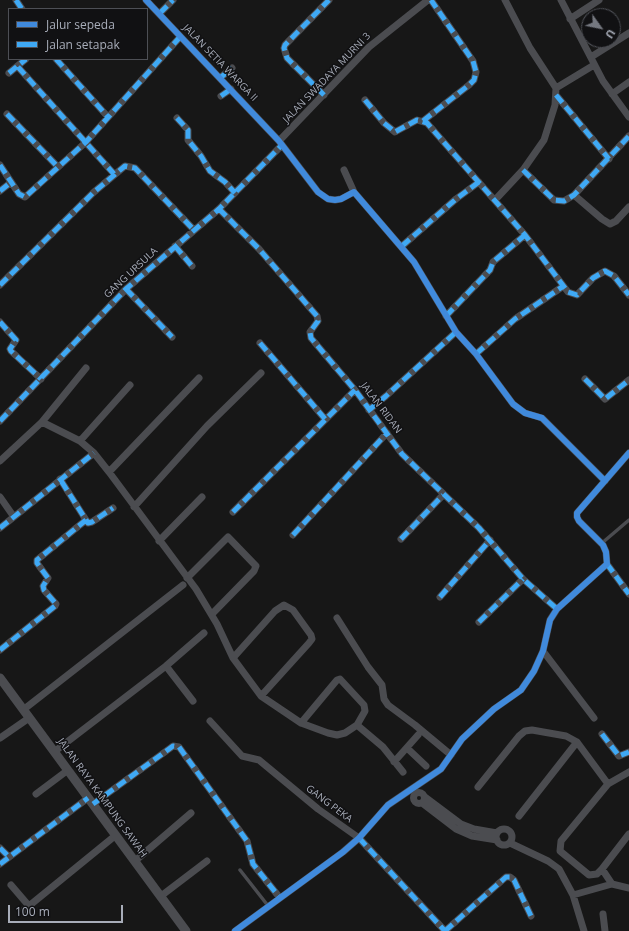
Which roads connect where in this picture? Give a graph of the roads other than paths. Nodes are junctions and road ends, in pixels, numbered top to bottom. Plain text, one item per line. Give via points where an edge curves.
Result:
1 (146, 0) edge
2 (173, 0) edge
3 (329, 0) edge
4 (430, 0) edge
5 (505, 0) edge
6 (561, 0) edge
7 (599, 0) edge
8 (160, 13) junction
9 (570, 19) junction
10 (629, 33) edge
11 (180, 37) junction
12 (590, 57) junction
13 (25, 60) edge
14 (57, 60) edge
15 (594, 65) junction
16 (18, 67) junction
17 (232, 68) dead end
18 (9, 73) dead end
19 (220, 78) junction
20 (629, 82) edge
21 (231, 89) junction
22 (556, 92) junction
23 (612, 94) junction
24 (324, 95) junction
25 (221, 96) dead end
26 (365, 100) dead end
27 (7, 114) dead end
28 (108, 117) junction
29 (629, 117) edge
30 (177, 118) dead end
31 (423, 121) junction
32 (629, 136) edge
33 (86, 142) junction
34 (280, 143) junction
35 (609, 159) junction
36 (0, 165) edge
37 (58, 167) junction
38 (344, 170) dead end
39 (523, 170) junction
40 (114, 174) junction
41 (479, 182) junction
42 (10, 183) junction
43 (0, 191) edge
44 (354, 192) junction
45 (235, 193) junction
46 (574, 195) junction
47 (495, 200) junction
48 (629, 208) edge
49 (219, 209) junction
50 (194, 230) junction
51 (525, 235) junction
52 (175, 246) junction
53 (402, 246) junction
54 (192, 266) dead end
55 (0, 285) edge
56 (562, 287) junction
57 (126, 289) junction
58 (629, 295) edge
59 (446, 316) junction
60 (0, 322) edge
61 (456, 332) junction
62 (172, 336) dead end
63 (260, 343) dead end
64 (476, 354) junction
65 (86, 368) dead end
66 (261, 374) dead end
67 (199, 378) dead end
68 (41, 379) junction
69 (584, 379) dead end
70 (629, 380) edge
71 (130, 385) dead end
72 (355, 390) junction
73 (369, 410) junction
74 (325, 419) junction
75 (0, 421) edge
76 (42, 422) junction
77 (387, 433) junction
78 (80, 441) junction
79 (94, 453) junction
80 (629, 453) edge
81 (0, 461) edge
82 (109, 472) junction
83 (60, 479) junction
84 (605, 480) junction
85 (443, 495) junction
86 (0, 497) edge
87 (202, 497) dead end
88 (134, 506) junction
89 (113, 508) dead end
90 (233, 512) dead end
91 (14, 517) junction
92 (86, 520) junction
93 (629, 520) edge
94 (0, 528) edge
95 (293, 535) dead end
96 (401, 539) dead end
97 (490, 540) junction
98 (159, 541) junction
99 (601, 544) junction
100 (607, 564) junction
101 (187, 578) junction
102 (523, 579) junction
103 (183, 585) dead end
104 (629, 594) edge
105 (440, 598) dead end
106 (557, 609) junction
107 (212, 614) junction
108 (337, 618) dead end
109 (479, 622) dead end
110 (204, 633) dead end
111 (0, 650) edge
112 (543, 651) junction
113 (233, 658) junction
114 (166, 666) junction
115 (0, 678) edge
116 (261, 696) junction
117 (193, 702) dead end
118 (26, 714) junction
119 (594, 718) dead end
120 (210, 721) dead end
121 (301, 723) junction
122 (357, 725) junction
123 (602, 734) dead end
124 (418, 735) dead end
125 (0, 738) edge
126 (577, 742) junction
127 (407, 748) junction
128 (54, 752) junction
129 (629, 752) edge
130 (451, 755) junction
131 (394, 762) junction
132 (426, 766) dead end
133 (68, 770) junction
134 (403, 772) dead end
135 (629, 772) edge
136 (608, 784) junction
137 (478, 787) dead end
138 (414, 790) junction
139 (36, 794) dead end
140 (91, 801) junction
141 (191, 813) dead end
142 (520, 816) dead end
143 (116, 834) junction
144 (629, 834) edge
145 (497, 836) junction
146 (359, 838) junction
147 (510, 843) junction
148 (0, 848) edge
149 (8, 857) junction
150 (135, 861) junction
151 (207, 861) dead end
152 (0, 864) edge
153 (602, 869) junction
154 (240, 870) dead end
155 (612, 884) junction
156 (11, 885) dead end
157 (629, 888) edge
158 (573, 894) junction
159 (161, 896) junction
160 (280, 898) junction
161 (269, 907) junction
162 (603, 914) dead end
163 (531, 916) dead end
164 (186, 931) edge
165 (235, 931) edge
166 (445, 931) edge
167 (584, 931) edge
168 (604, 931) edge

1 - 8 street, JALAN SETIA WARGA II
2 - 8 street
3 - 24 street via 284,48 288,58
4 - 24 street, JALAN SWADAYA MURNI 3 via 369,47
4 - 31 street via 473,61 476,72 474,80 469,85
5 - 22 street
6 - 9 street
7 - 9 street
8 - 11 street, JALAN SETIA WARGA II
9 - 12 street
10 - 12 street
11 - 19 street, JALAN SETIA WARGA II
11 - 28 street
12 - 15 street
13 - 16 street
14 - 28 street
15 - 22 street
15 - 23 street
16 - 18 street
16 - 33 street
17 - 19 street
19 - 21 street, JALAN SETIA WARGA II
20 - 23 street
21 - 25 street
21 - 34 street, JALAN SETIA WARGA II
22 - 35 street
22 - 39 street via 544,140
23 - 29 street
24 - 34 street, JALAN SWADAYA MURNI 3
26 - 31 street via 395,132 414,121
27 - 37 street
28 - 33 street
30 - 45 street via 188,130 188,140 210,172
31 - 41 street
32 - 35 street
33 - 37 street
33 - 40 street
34 - 44 street, JALAN SETIA WARGA II via 323,196 341,200
34 - 45 street, GANG URSULA
35 - 46 street
36 - 42 street
37 - 42 street via 24,197
38 - 44 street
39 - 46 street via 554,200 564,201
39 - 47 street
40 - 50 street via 125,166 135,168
40 - 55 street
41 - 47 street
41 - 53 street
42 - 43 street
44 - 53 street
45 - 49 street, GANG URSULA
46 - 48 street via 610,224
47 - 51 street
49 - 50 street, GANG URSULA
49 - 72 street, JALAN RIDAN via 259,249 317,316 318,321 310,332 310,338
50 - 52 street, GANG URSULA
51 - 56 street
51 - 59 street via 493,262 490,270
52 - 54 street
52 - 57 street, GANG URSULA
53 - 59 street via 420,270
56 - 58 street via 578,295 593,278 605,271 614,276
56 - 64 street via 515,319
57 - 62 street
57 - 68 street, GANG URSULA
59 - 61 street
60 - 68 street via 16,340 11,351
61 - 64 street
61 - 73 street
63 - 74 street
64 - 84 street via 513,404 525,413 542,418
65 - 76 street
66 - 88 street via 207,426
67 - 82 street
68 - 75 street, GANG URSULA
69 - 70 street via 605,399
71 - 78 street
72 - 73 street, JALAN RIDAN
72 - 74 street
73 - 77 street, JALAN RIDAN
74 - 90 street
76 - 78 street
76 - 81 street
77 - 85 street, JALAN RIDAN via 402,454
77 - 95 street
78 - 79 street
79 - 82 street
79 - 83 street
80 - 84 street
82 - 88 street
83 - 91 street
83 - 92 street
84 - 99 street via 577,517
85 - 96 street
85 - 97 street, JALAN RIDAN
86 - 91 street
87 - 98 street
88 - 98 street
89 - 92 street via 92,522 88,523
91 - 94 street
92 - 111 street via 37,560 48,578 43,586 44,590 55,606
93 - 99 lane
97 - 102 street, JALAN RIDAN
97 - 105 street
98 - 101 street
99 - 100 street via 606,552
100 - 104 street
100 - 106 street
101 - 107 street
101 - 107 street via 226,538 256,566
102 - 106 street, JALAN RIDAN
102 - 109 street
103 - 118 street
106 - 112 street via 550,620
107 - 113 street
108 - 130 street via 382,685 388,706 416,725
110 - 114 street
112 - 119 street
112 - 130 street via 521,690 494,708 468,732
113 - 116 street
113 - 116 street via 275,611 284,605 292,610 311,635 309,643
114 - 117 street
114 - 128 street
115 - 118 street, JALAN RAYA KAMPUNG SAWAH
116 - 121 street
118 - 125 street
118 - 128 street, JALAN RAYA KAMPUNG SAWAH
120 - 146 street, GANG PEKA via 241,755 258,760 318,809
121 - 122 street via 337,735
121 - 122 street via 340,679 364,705
122 - 131 street via 383,748
123 - 129 street via 619,756
124 - 127 street
126 - 136 street
126 - 137 street via 566,736 525,731
126 - 142 street
127 - 131 street
127 - 132 street
128 - 133 street, JALAN RAYA KAMPUNG SAWAH
130 - 138 street via 441,769
131 - 134 street
133 - 139 street
133 - 140 street, JALAN RAYA KAMPUNG SAWAH
135 - 136 street
136 - 153 street via 559,846 564,856 589,875 597,874
138 - 145 street via 415,801 423,800 450,821 473,832
138 - 146 street via 388,805
140 - 143 street, JALAN RAYA KAMPUNG SAWAH
140 - 149 street
140 - 160 street via 169,748 176,746 181,749 247,841 253,864
141 - 150 street
143 - 150 street, JALAN RAYA KAMPUNG SAWAH
143 - 156 street via 26,908
144 - 153 street
145 - 147 street via 501,844
145 - 147 street via 503,830 509,831 512,836
146 - 160 street
146 - 166 street, GANG PEKA
147 - 158 street via 559,869
148 - 149 street
149 - 152 street
150 - 159 street, JALAN RAYA KAMPUNG SAWAH
151 - 159 street
153 - 155 street
154 - 161 lane
155 - 157 street
155 - 158 street
158 - 167 street
159 - 164 street, JALAN RAYA KAMPUNG SAWAH
160 - 161 street
161 - 165 street
162 - 168 street
163 - 166 street via 514,880 506,877

